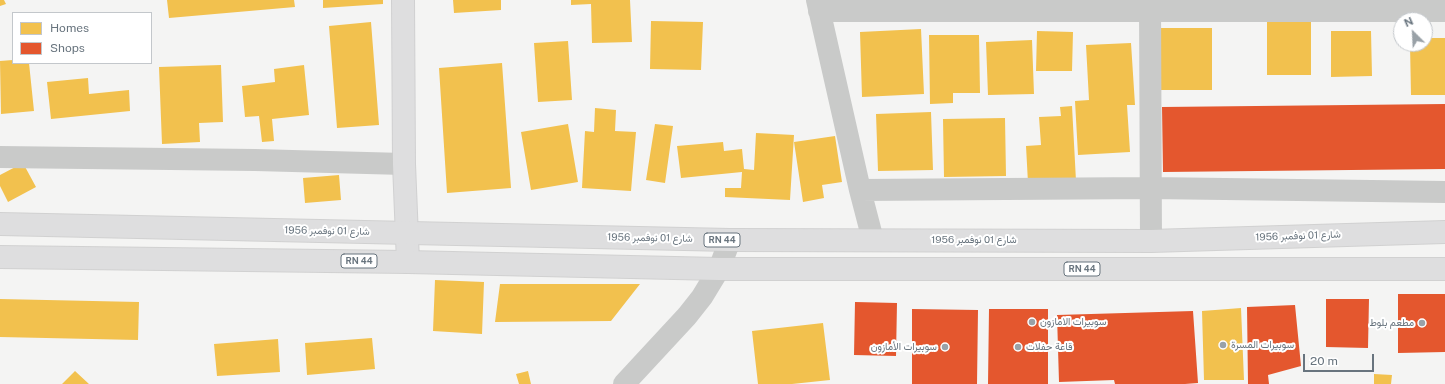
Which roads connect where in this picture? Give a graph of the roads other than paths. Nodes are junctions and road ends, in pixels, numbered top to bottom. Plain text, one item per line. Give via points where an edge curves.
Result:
1 (403, 0) edge
2 (818, 5) edge
3 (1149, 6) edge
4 (1445, 11) edge
5 (0, 157) edge
6 (404, 164) junction
7 (1151, 188) junction
8 (860, 190) junction
9 (1445, 192) edge
10 (0, 224) edge
11 (407, 232) junction
12 (1445, 232) edge
13 (730, 240) junction
14 (873, 240) junction
15 (1151, 240) junction
16 (0, 257) edge
17 (408, 262) junction
18 (719, 269) junction
19 (1445, 269) edge
20 (624, 384) edge

1 - 6 main road
2 - 3 street
2 - 8 street
3 - 4 street
3 - 7 street
5 - 6 street
6 - 11 main road
7 - 8 street
7 - 9 street
7 - 15 street
8 - 14 street
10 - 11 main road, شارع 01 نوفمبر 1956 / RN 44
11 - 13 main road, شارع 01 نوفمبر 1956 / RN 44
11 - 17 main road
12 - 15 main road, شارع 01 نوفمبر 1956 / RN 44
13 - 14 main road, شارع 01 نوفمبر 1956 / RN 44
13 - 18 street
14 - 15 main road, شارع 01 نوفمبر 1956 / RN 44
16 - 17 main road, RN 44
17 - 18 main road, RN 44
18 - 19 main road, RN 44
18 - 20 street via 687,316

